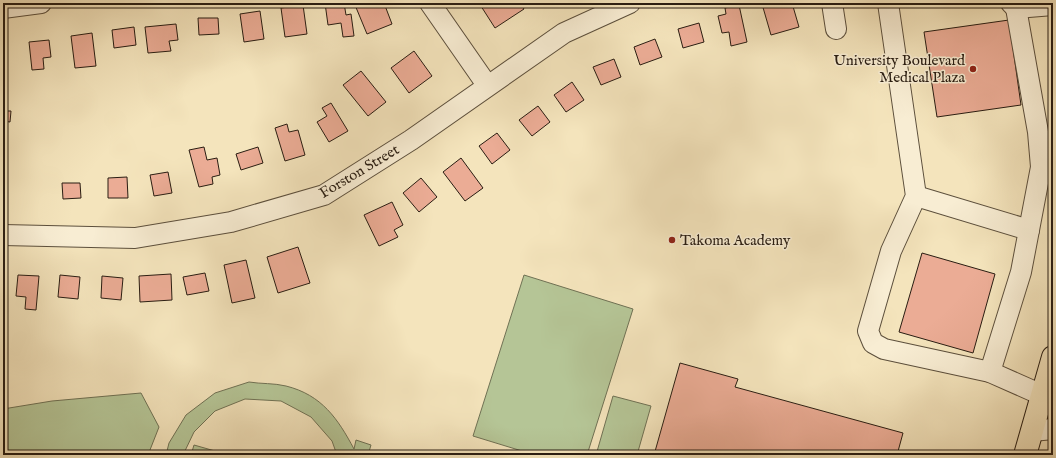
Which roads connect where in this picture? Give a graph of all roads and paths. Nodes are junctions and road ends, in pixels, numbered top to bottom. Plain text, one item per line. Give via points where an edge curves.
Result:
1 (41, 3) edge
2 (430, 3) edge
3 (832, 3) edge
4 (888, 3) edge
5 (627, 4) edge
6 (1053, 5) edge
7 (1014, 6) edge
8 (3, 8) edge
9 (836, 29) dead end
10 (487, 85) junction
11 (916, 196) junction
12 (1029, 230) junction
13 (3, 235) edge
14 (1053, 357) edge
15 (990, 372) junction
16 (1042, 395) junction
17 (1042, 430) edge
18 (1025, 455) edge

1 - 8 street
2 - 10 street
3 - 9 street
4 - 11 street
5 - 10 street, Forston Street via 564,33
6 - 7 street
7 - 12 street via 1038,132 1041,167
10 - 13 street, Forston Street via 411,140 324,195 231,222 135,238
11 - 12 street
11 - 15 street via 891,251 868,331 873,343 884,349
12 - 15 street via 1021,272
14 - 16 main road
15 - 16 street
16 - 17 main road
17 - 18 main road

